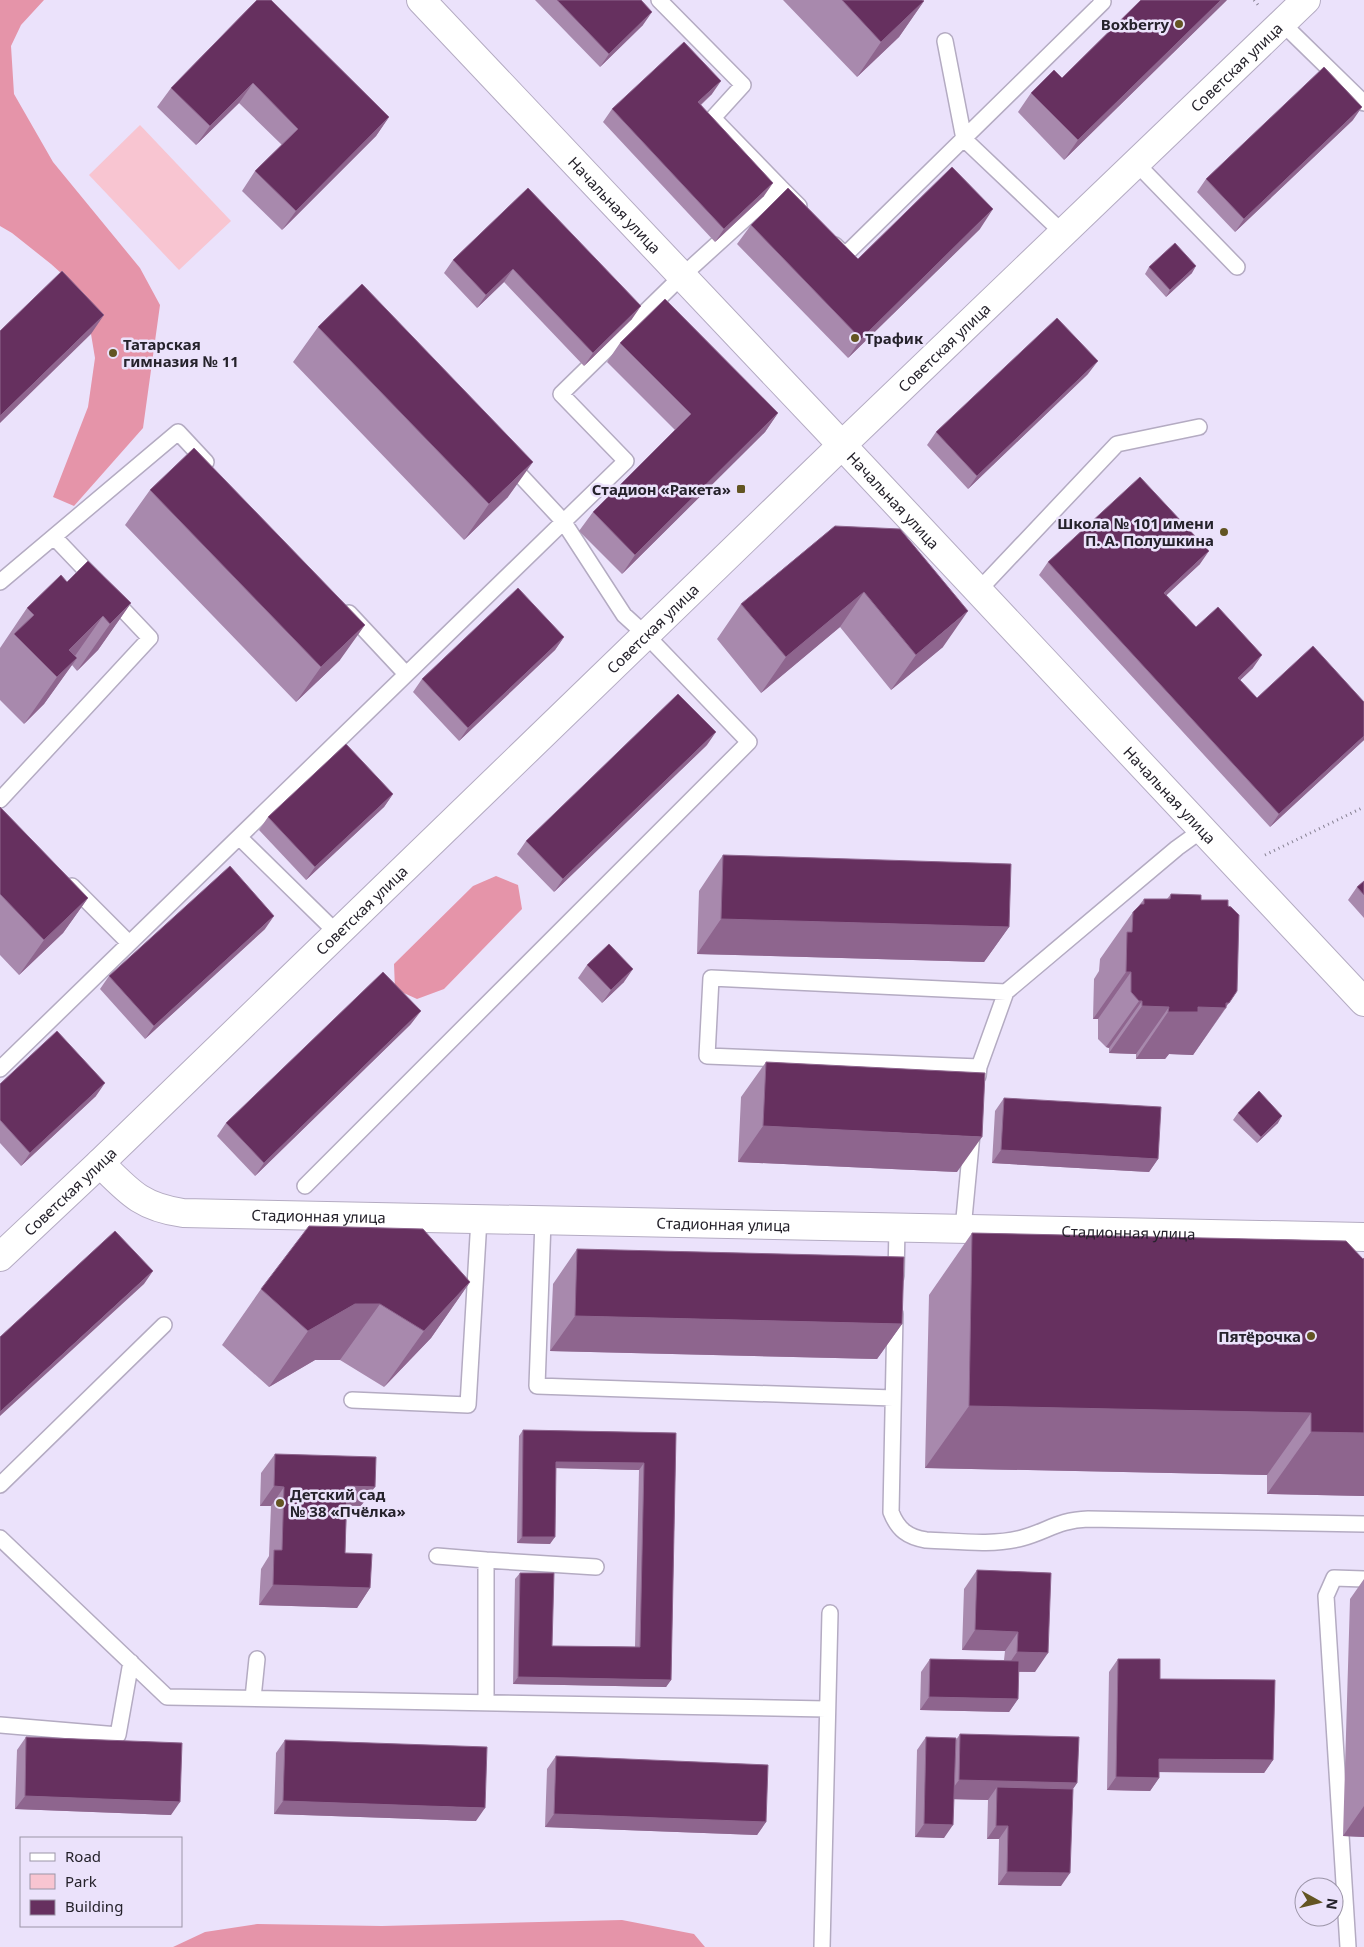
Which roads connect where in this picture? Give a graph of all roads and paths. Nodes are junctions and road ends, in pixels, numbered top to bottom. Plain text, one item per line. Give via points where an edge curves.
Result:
1 (421, 0) edge
2 (659, 0) edge
3 (1101, 0) edge
4 (1306, 0) edge
5 (1282, 23) junction
6 (945, 41) dead end
7 (1364, 103) edge
8 (964, 139) junction
9 (1136, 163) junction
10 (780, 187) junction
11 (806, 214) edge
12 (1063, 233) junction
13 (826, 235) edge
14 (1236, 267) dead end
15 (682, 276) junction
16 (1199, 428) dead end
17 (842, 445) junction
18 (496, 450) edge
19 (218, 475) edge
20 (563, 521) junction
21 (54, 537) junction
22 (0, 582) edge
23 (978, 591) junction
24 (339, 603) edge
25 (646, 635) junction
26 (406, 674) junction
27 (0, 800) edge
28 (1364, 807) edge
29 (1202, 830) junction
30 (239, 837) junction
31 (1238, 868) junction
32 (61, 875) edge
33 (337, 934) junction
34 (129, 943) junction
35 (1006, 992) junction
36 (1364, 1002) edge
37 (979, 1068) junction
38 (0, 1069) edge
39 (977, 1087) edge
40 (974, 1116) edge
41 (100, 1163) junction
42 (304, 1186) dead end
43 (479, 1219) junction
44 (543, 1220) junction
45 (896, 1228) junction
46 (963, 1229) junction
47 (1364, 1237) edge
48 (0, 1257) edge
49 (164, 1325) dead end
50 (893, 1398) junction
51 (352, 1400) dead end
52 (0, 1485) edge
53 (1364, 1524) edge
54 (0, 1538) edge
55 (437, 1556) dead end
56 (486, 1560) junction
57 (596, 1566) dead end
58 (1364, 1579) edge
59 (830, 1613) dead end
60 (257, 1659) dead end
61 (130, 1662) junction
62 (253, 1698) junction
63 (486, 1703) junction
64 (826, 1709) junction
65 (0, 1725) edge
66 (822, 1947) edge
67 (1348, 1947) edge

1 - 15 street, Начальная улица
2 - 10 lane via 743,85 713,118
3 - 8 lane
4 - 5 street, Советская улица
5 - 7 lane
5 - 9 street, Советская улица
6 - 8 lane
8 - 12 lane
8 - 13 lane via 845,255
9 - 12 street, Советская улица
9 - 14 lane
10 - 11 lane
10 - 15 lane
12 - 17 street, Советская улица
15 - 17 street, Начальная улица
15 - 20 lane via 561,394 626,461
16 - 23 lane via 1117,444
17 - 23 street, Начальная улица
17 - 25 street, Советская улица
18 - 20 lane
19 - 21 lane via 178,432
20 - 25 lane via 624,615
20 - 26 lane
21 - 22 lane
21 - 27 lane via 150,638
23 - 29 street, Начальная улица
24 - 26 lane
25 - 33 street, Советская улица
25 - 42 lane via 749,742
26 - 30 lane
28 - 31 path
29 - 31 street, Начальная улица
29 - 35 lane
30 - 33 lane
30 - 34 lane
31 - 36 street, Начальная улица
32 - 34 lane
33 - 41 street, Советская улица
34 - 38 lane
35 - 37 lane
35 - 37 lane via 710,978 707,1056
37 - 39 lane
40 - 46 lane
41 - 43 street, Стадионная улица via 138,1199 173,1212
41 - 48 street, Советская улица
43 - 44 street, Стадионная улица
43 - 51 lane via 468,1405
44 - 45 street, Стадионная улица
44 - 50 lane via 537,1386
45 - 46 street, Стадионная улица
45 - 50 lane
46 - 47 street, Стадионная улица
49 - 52 lane
50 - 53 lane via 891,1512 898,1527 912,1538 1011,1540 1066,1521 1088,1518
54 - 61 lane
55 - 56 lane
56 - 57 lane
56 - 63 lane
58 - 67 lane via 1334,1578 1326,1596
59 - 64 lane
60 - 62 lane
61 - 62 lane via 167,1697
61 - 65 lane via 118,1735
62 - 63 lane
63 - 64 lane
64 - 66 lane

